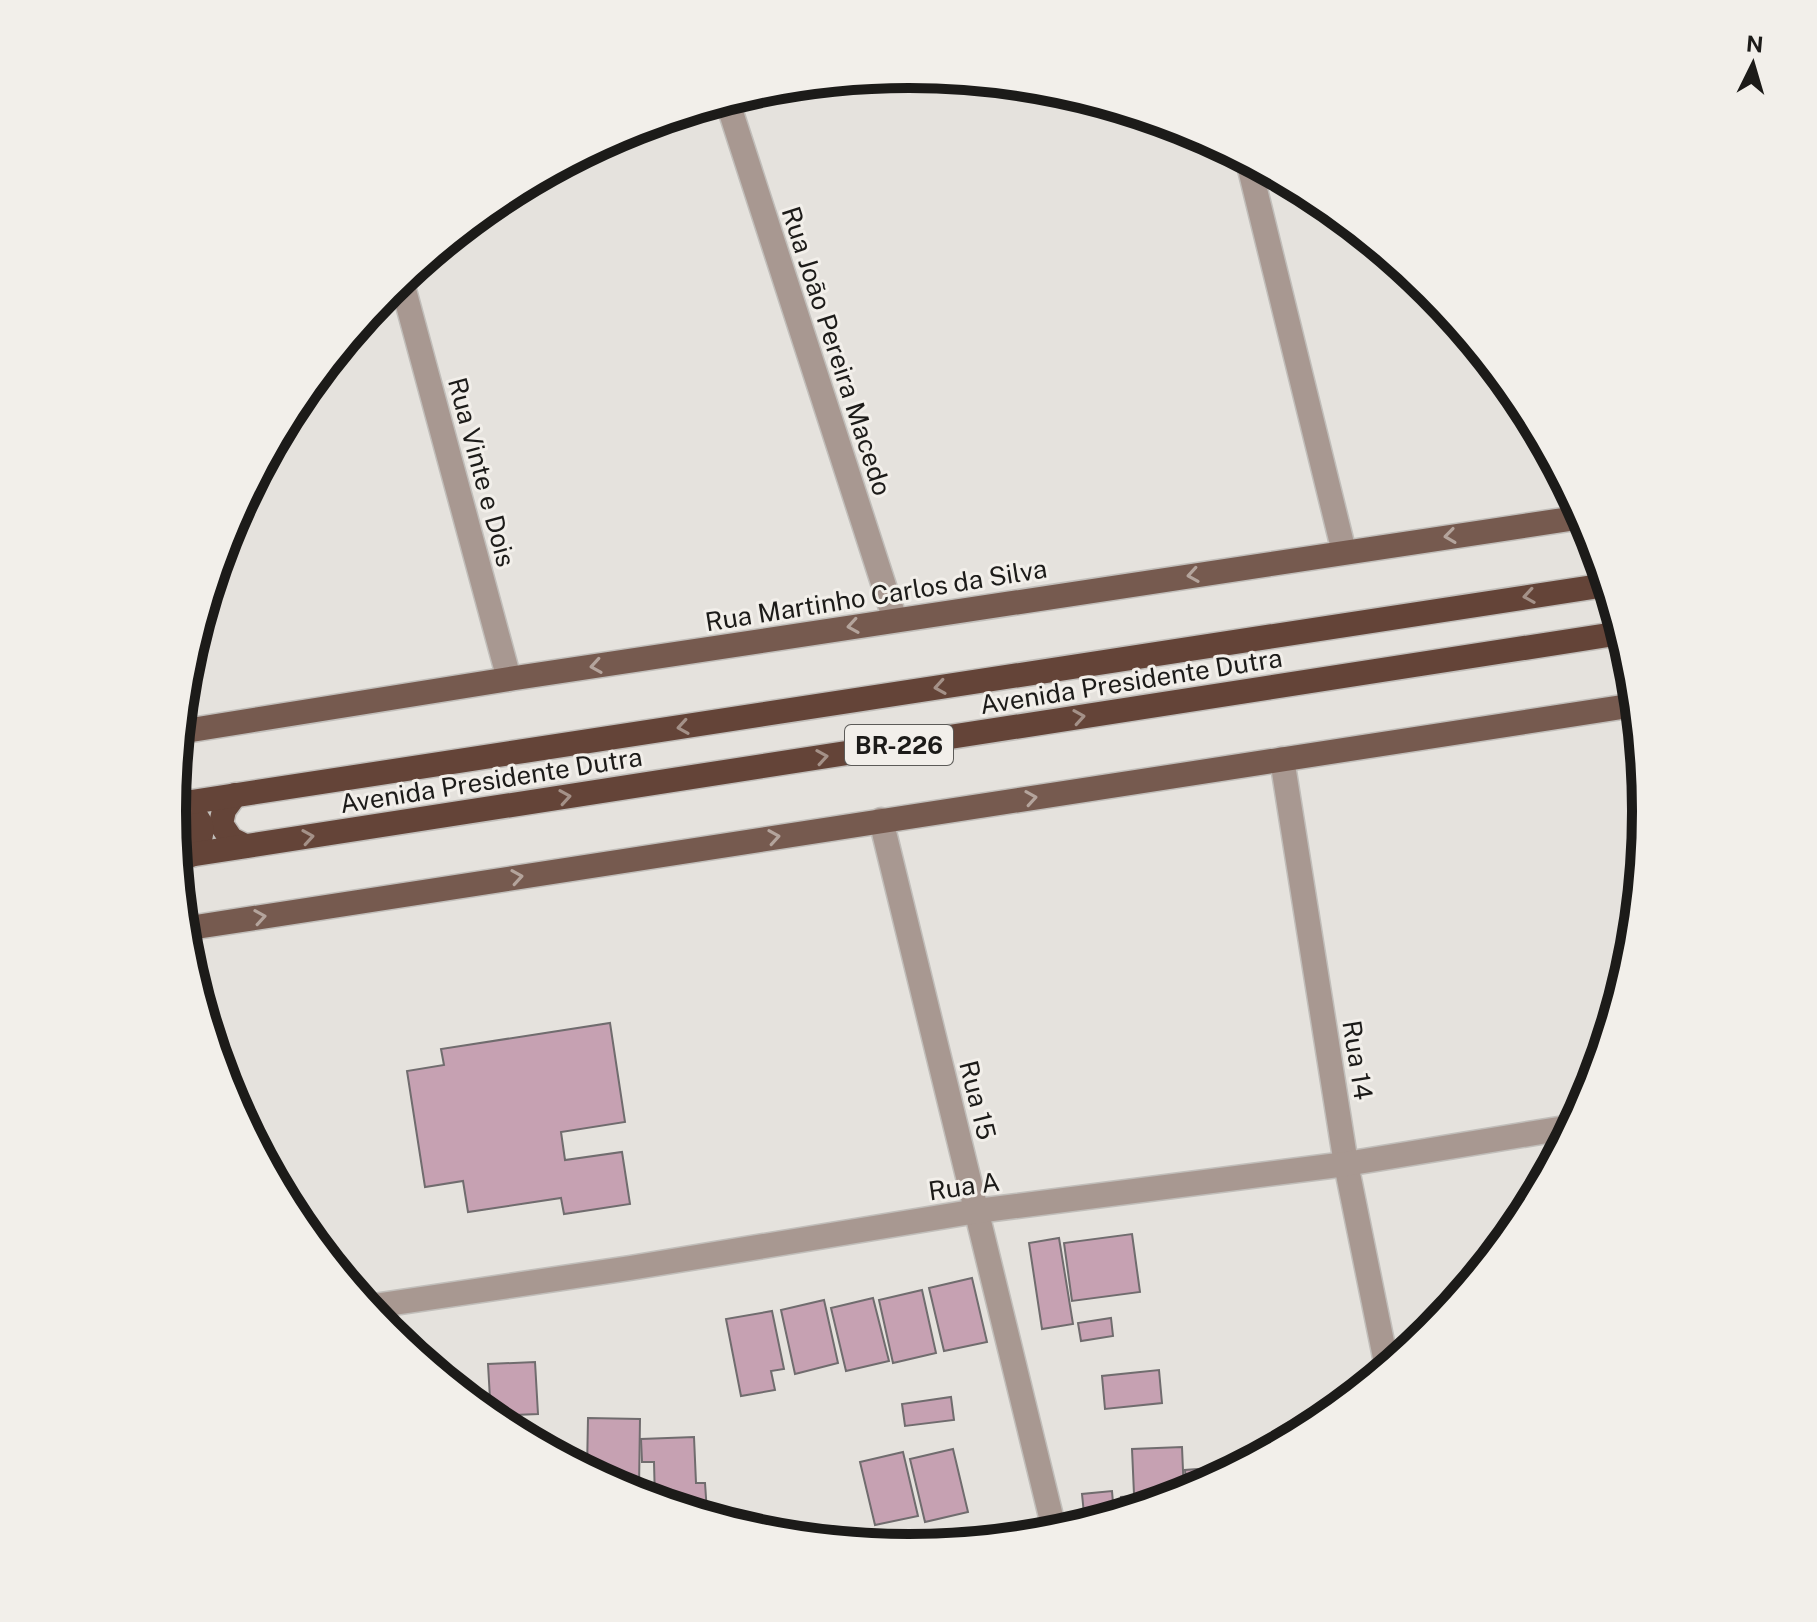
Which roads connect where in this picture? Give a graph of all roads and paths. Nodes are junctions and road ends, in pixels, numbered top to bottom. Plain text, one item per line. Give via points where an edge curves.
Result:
1 (730, 111) edge
2 (1252, 175) edge
3 (405, 293) edge
4 (1569, 519) edge
5 (1344, 552) junction
6 (1595, 587) edge
7 (895, 620) junction
8 (1610, 635) edge
9 (509, 679) junction
10 (1623, 707) edge
11 (191, 730) edge
12 (1282, 759) junction
13 (235, 795) junction
14 (186, 803) edge
15 (186, 809) edge
16 (881, 820) junction
17 (245, 846) junction
18 (187, 853) edge
19 (187, 856) edge
20 (195, 927) edge
21 (1558, 1129) edge
22 (1346, 1164) junction
23 (977, 1211) junction
24 (381, 1305) edge
25 (1385, 1355) edge
26 (1052, 1520) edge

1 - 7 street, Rua João Pereira Macedo
2 - 5 street
3 - 9 street, Rua Vinte e Dois
4 -> 5 main road, Rua Martinho Carlos da Silva
5 -> 7 main road, Rua Martinho Carlos da Silva
6 -> 13 highway, Avenida Presidente Dutra / BR-226
7 -> 9 main road, Rua Martinho Carlos da Silva
17 -> 8 highway, Avenida Presidente Dutra / BR-226
9 - 11 main road, Rua Martinho Carlos da Silva
10 - 12 main road
16 -> 12 main road
12 - 22 street, Rua 14
13 - 14 highway, Avenida Presidente Dutra / BR-226
13 - 17 highway via 221,824 231,839
15 - 18 highway via 202,826 201,840
20 -> 16 main road
16 - 23 street, Rua 15
17 - 19 highway, Avenida Presidente Dutra / BR-226
21 - 22 street, Rua A
22 - 23 street, Rua A
22 - 25 street, Rua 14
23 - 24 street, Rua A
23 - 26 street, Rua 15

